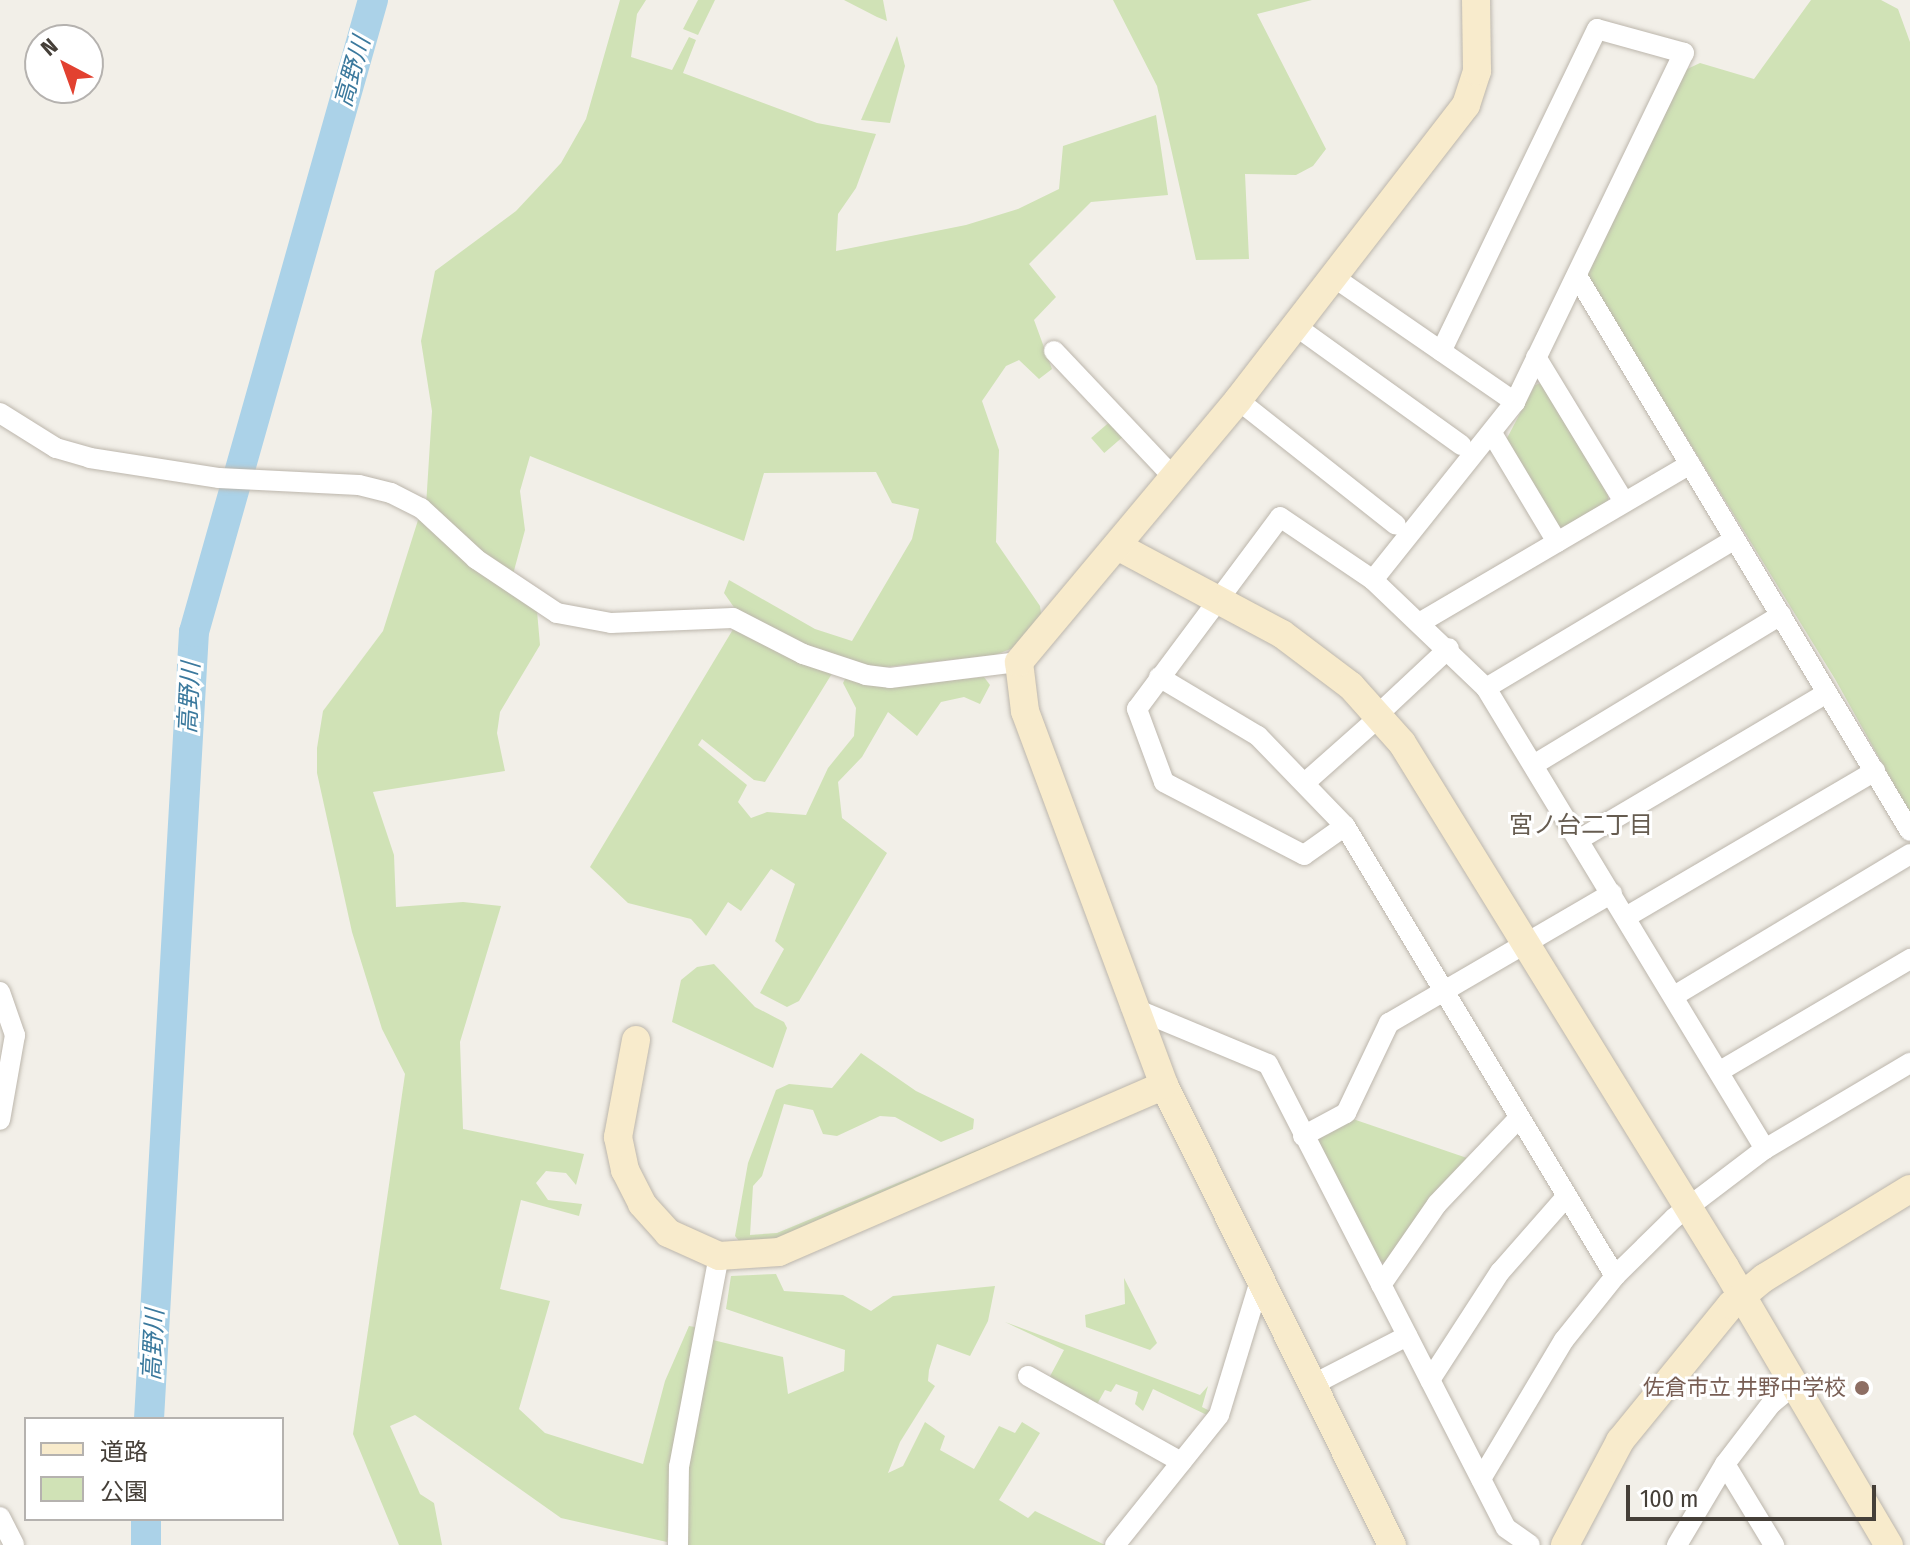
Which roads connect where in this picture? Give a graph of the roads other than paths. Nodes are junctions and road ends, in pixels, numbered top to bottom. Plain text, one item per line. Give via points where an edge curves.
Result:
1 (1476, 0) edge
2 (1577, 276) junction
3 (1335, 278) junction
4 (1297, 327) junction
5 (1054, 351) dead end
6 (1441, 351) junction
7 (1536, 357) junction
8 (1238, 400) junction
9 (1515, 402) junction
10 (0, 413) edge
11 (1493, 435) junction
12 (1461, 445) dead end
13 (1690, 464) junction
14 (1175, 479) junction
15 (1624, 502) junction
16 (1396, 525) dead end
17 (1735, 539) junction
18 (1557, 542) junction
19 (1119, 547) junction
20 (1373, 580) junction
21 (1218, 600) junction
22 (1781, 615) junction
23 (1421, 622) junction
24 (1449, 648) junction
25 (1019, 662) junction
26 (1159, 677) junction
27 (1486, 688) junction
28 (1827, 693) junction
29 (1386, 707) dead end
30 (1369, 726) dead end
31 (1535, 764) junction
32 (1875, 771) junction
33 (1307, 781) junction
34 (1345, 826) junction
35 (1910, 831) edge
36 (1580, 839) junction
37 (1910, 854) edge
38 (1612, 893) junction
39 (1626, 917) junction
40 (1527, 944) junction
41 (1910, 959) edge
42 (1443, 991) junction
43 (0, 992) edge
44 (1674, 996) junction
45 (1131, 1007) junction
46 (636, 1040) dead end
47 (1910, 1063) edge
48 (1720, 1071) junction
49 (1164, 1085) junction
50 (1519, 1118) junction
51 (0, 1120) edge
52 (1303, 1136) junction
53 (1765, 1149) junction
54 (1910, 1189) edge
55 (1566, 1197) junction
56 (1686, 1206) junction
57 (719, 1256) junction
58 (1615, 1276) junction
59 (1261, 1278) junction
60 (1381, 1285) junction
61 (1742, 1295) junction
62 (1407, 1336) junction
63 (1028, 1376) dead end
64 (1430, 1380) junction
65 (1314, 1384) junction
66 (1794, 1385) junction
67 (1181, 1462) junction
68 (1725, 1464) junction
69 (1481, 1479) junction
70 (0, 1517) edge
71 (14, 1545) edge
72 (678, 1545) edge
73 (1115, 1545) edge
74 (1392, 1545) edge
75 (1530, 1545) edge
76 (1565, 1545) edge
77 (1677, 1545) edge
78 (1774, 1545) edge
79 (1889, 1545) edge

1 - 3 street via 1472,92
2 - 6 street via 1684,53 1597,29
2 - 7 street
2 - 13 street
3 - 4 street
3 - 6 street
4 - 8 street
4 - 12 street
5 - 14 street
6 - 9 street
7 - 9 street
7 - 15 street
8 - 14 street
8 - 16 street
9 - 11 street
10 - 25 street via 56,448 219,478 359,485 407,499 525,595 557,613 588,620 733,618 803,654 890,678
11 - 18 street
11 - 20 street
13 - 15 street
13 - 17 street
14 - 19 street
15 - 18 street
17 - 22 street
17 - 27 street
18 - 23 street
19 - 21 street
19 - 25 street
20 - 21 street via 1280,517
20 - 23 street
21 - 26 street
21 - 40 street via 1282,634 1379,715 1422,771
22 - 28 street
22 - 31 street
23 - 24 street
24 - 27 street
24 - 29 street
25 - 45 street via 1025,711
26 - 33 street via 1258,736
26 - 34 street via 1137,709 1164,782 1304,855
27 - 31 street
28 - 32 street
28 - 36 street
30 - 33 street
31 - 36 street
32 - 35 street
32 - 39 street
33 - 34 street
34 - 42 street
36 - 38 street
37 - 44 street
38 - 39 street
38 - 40 street
39 - 44 street
40 - 42 street
40 - 56 street
41 - 48 street
42 - 50 street
42 - 52 street via 1389,1023 1346,1113
43 - 51 street via 15,1035
44 - 48 street
45 - 49 street
45 - 52 street via 1268,1064
46 - 57 street via 620,1110 618,1137 625,1170 642,1204 668,1233
47 - 53 street
48 - 53 street
49 - 57 street via 779,1252
49 - 59 street
50 - 55 street
50 - 60 street via 1437,1204
52 - 60 street
53 - 56 street
54 - 61 street
55 - 58 street
55 - 64 street via 1500,1272
56 - 58 street
56 - 61 street
57 - 72 street via 679,1467
58 - 69 street via 1564,1340
59 - 65 street
59 - 67 street via 1219,1415
60 - 62 street
61 - 66 street
61 - 76 street via 1684,1356 1620,1441
62 - 64 street
62 - 65 street
63 - 67 street
64 - 69 street
65 - 74 street
66 - 68 street via 1771,1404
66 - 79 street
67 - 73 street
68 - 77 street
68 - 78 street
69 - 75 street via 1506,1528
70 - 71 street

